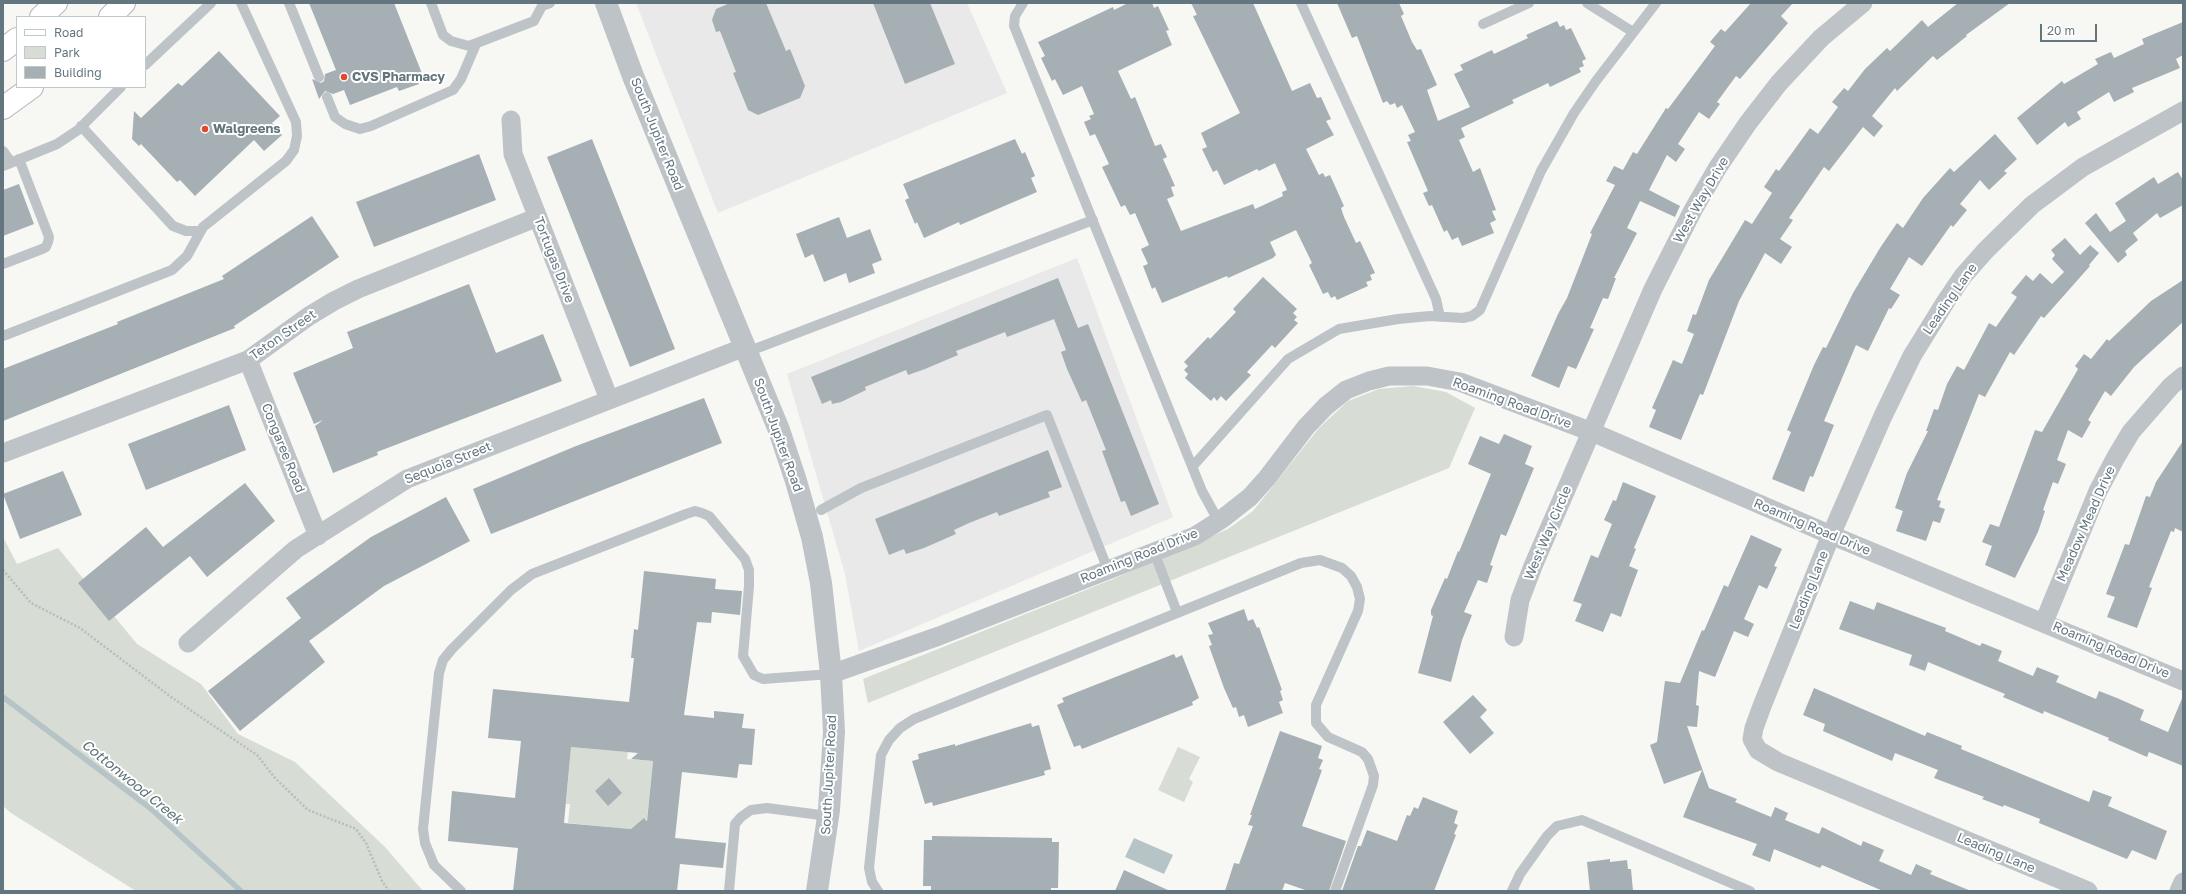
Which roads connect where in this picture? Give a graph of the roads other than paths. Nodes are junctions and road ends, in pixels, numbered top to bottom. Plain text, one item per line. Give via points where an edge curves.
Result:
1 (56, 3) edge
2 (124, 3) edge
3 (211, 3) edge
4 (241, 3) edge
5 (288, 3) edge
6 (430, 3) edge
7 (606, 3) edge
8 (1023, 3) edge
9 (1301, 3) edge
10 (1529, 3) edge
11 (1587, 3) edge
12 (1656, 3) edge
13 (1863, 3) edge
14 (544, 4) edge
15 (42, 16) edge
16 (111, 16) edge
17 (1483, 24) dead end
18 (1633, 32) junction
19 (16, 40) edge
20 (476, 44) junction
21 (3, 50) edge
22 (146, 64) edge
23 (318, 77) dead end
24 (31, 88) edge
25 (120, 88) edge
26 (327, 97) dead end
27 (3, 108) edge
28 (2183, 111) edge
29 (511, 120) dead end
30 (81, 126) junction
31 (3, 152) edge
32 (11, 162) edge
33 (538, 217) junction
34 (1093, 220) junction
35 (200, 231) junction
36 (3, 264) edge
37 (1440, 317) junction
38 (3, 336) edge
39 (746, 350) junction
40 (248, 360) junction
41 (2183, 376) edge
42 (608, 399) junction
43 (1592, 432) junction
44 (3, 453) edge
45 (1193, 466) junction
46 (821, 510) dead end
47 (1218, 522) junction
48 (1831, 535) junction
49 (318, 536) junction
50 (1154, 552) junction
51 (1108, 570) junction
52 (1177, 612) junction
53 (2044, 622) junction
54 (1514, 637) dead end
55 (188, 643) dead end
56 (831, 674) junction
57 (2183, 681) edge
58 (828, 816) junction
59 (2183, 882) edge
60 (461, 891) edge
61 (729, 891) edge
62 (817, 891) edge
63 (878, 891) edge
64 (1335, 891) edge
65 (1512, 891) edge
66 (1750, 891) edge
67 (2088, 891) edge
68 (2179, 891) edge

1 - 15 main road
2 - 16 main road
3 - 22 lane
4 - 35 lane via 296,122 297,136 294,150 286,161
5 - 23 lane
6 - 20 lane via 444,35 459,45
7 - 39 street, South Jupiter Road via 633,76
8 - 34 lane via 1015,16 1014,26
9 - 37 lane via 1436,299
10 - 17 lane
11 - 18 lane
12 - 18 lane
13 - 43 street, West Way Drive via 1821,38 1780,83 1718,167 1653,289
14 - 20 lane via 534,21
18 - 37 lane via 1574,113 1541,171 1480,310 1472,316 1463,318
19 - 21 main road
20 - 26 lane via 454,90 372,126 360,129 345,124 335,117
24 - 27 main road
25 - 30 lane
28 - 48 street, Leading Lane via 2082,167 2032,205 1963,276 1912,356
29 - 33 street, Tortugas Drive via 513,154
30 - 32 lane via 58,144
30 - 35 lane via 173,226 186,231
31 - 32 lane
32 - 36 lane via 49,237 42,249
33 - 40 street, Teton Street via 334,300
33 - 42 street, Tortugas Drive
34 - 39 lane
34 - 45 lane
35 - 38 lane via 187,256 172,270
37 - 45 lane via 1398,319 1339,329 1288,358
39 - 42 street, Sequoia Street
39 - 56 street, South Jupiter Road via 781,437 812,537
40 - 44 street, Teton Street
40 - 49 street, Congaree Road
41 - 53 street, Meadow Mead Drive via 2131,432 2116,457 2098,491
42 - 49 street, Sequoia Street via 407,479
43 - 47 street, Roaming Road Drive via 1460,382 1427,376 1389,376 1346,390 1326,406 1250,497
43 - 48 street, Roaming Road Drive
43 - 54 street, West Way Circle via 1520,600
45 - 47 lane
46 - 51 lane via 860,488 1047,414
47 - 50 street, Roaming Road Drive via 1195,536
48 - 53 street, Roaming Road Drive
48 - 67 street, Leading Lane via 1754,728 1752,739 1758,750 1778,762
49 - 55 street, Sequoia Street via 296,549
50 - 51 street, Roaming Road Drive
50 - 52 lane
51 - 56 street, Roaming Road Drive via 939,636
52 - 63 lane via 914,718 900,728 889,740 881,755 869,868 872,882
52 - 64 lane via 1306,562 1320,560 1342,568 1352,576 1360,599 1358,611 1314,714 1316,723 1328,737 1354,747 1368,759 1374,776
53 - 57 street, Roaming Road Drive
56 - 58 street, South Jupiter Road via 834,732
56 - 60 lane via 763,679 754,675 743,656 750,586 749,570 745,560 709,516 702,513 695,511 686,514 532,574 511,590 452,649 443,660 439,673 423,828 425,843 434,865
58 - 61 lane via 767,808 751,810 741,817 736,824
58 - 62 street, South Jupiter Road
59 - 68 street
65 - 66 lane via 1520,874 1547,836 1557,826 1582,820

